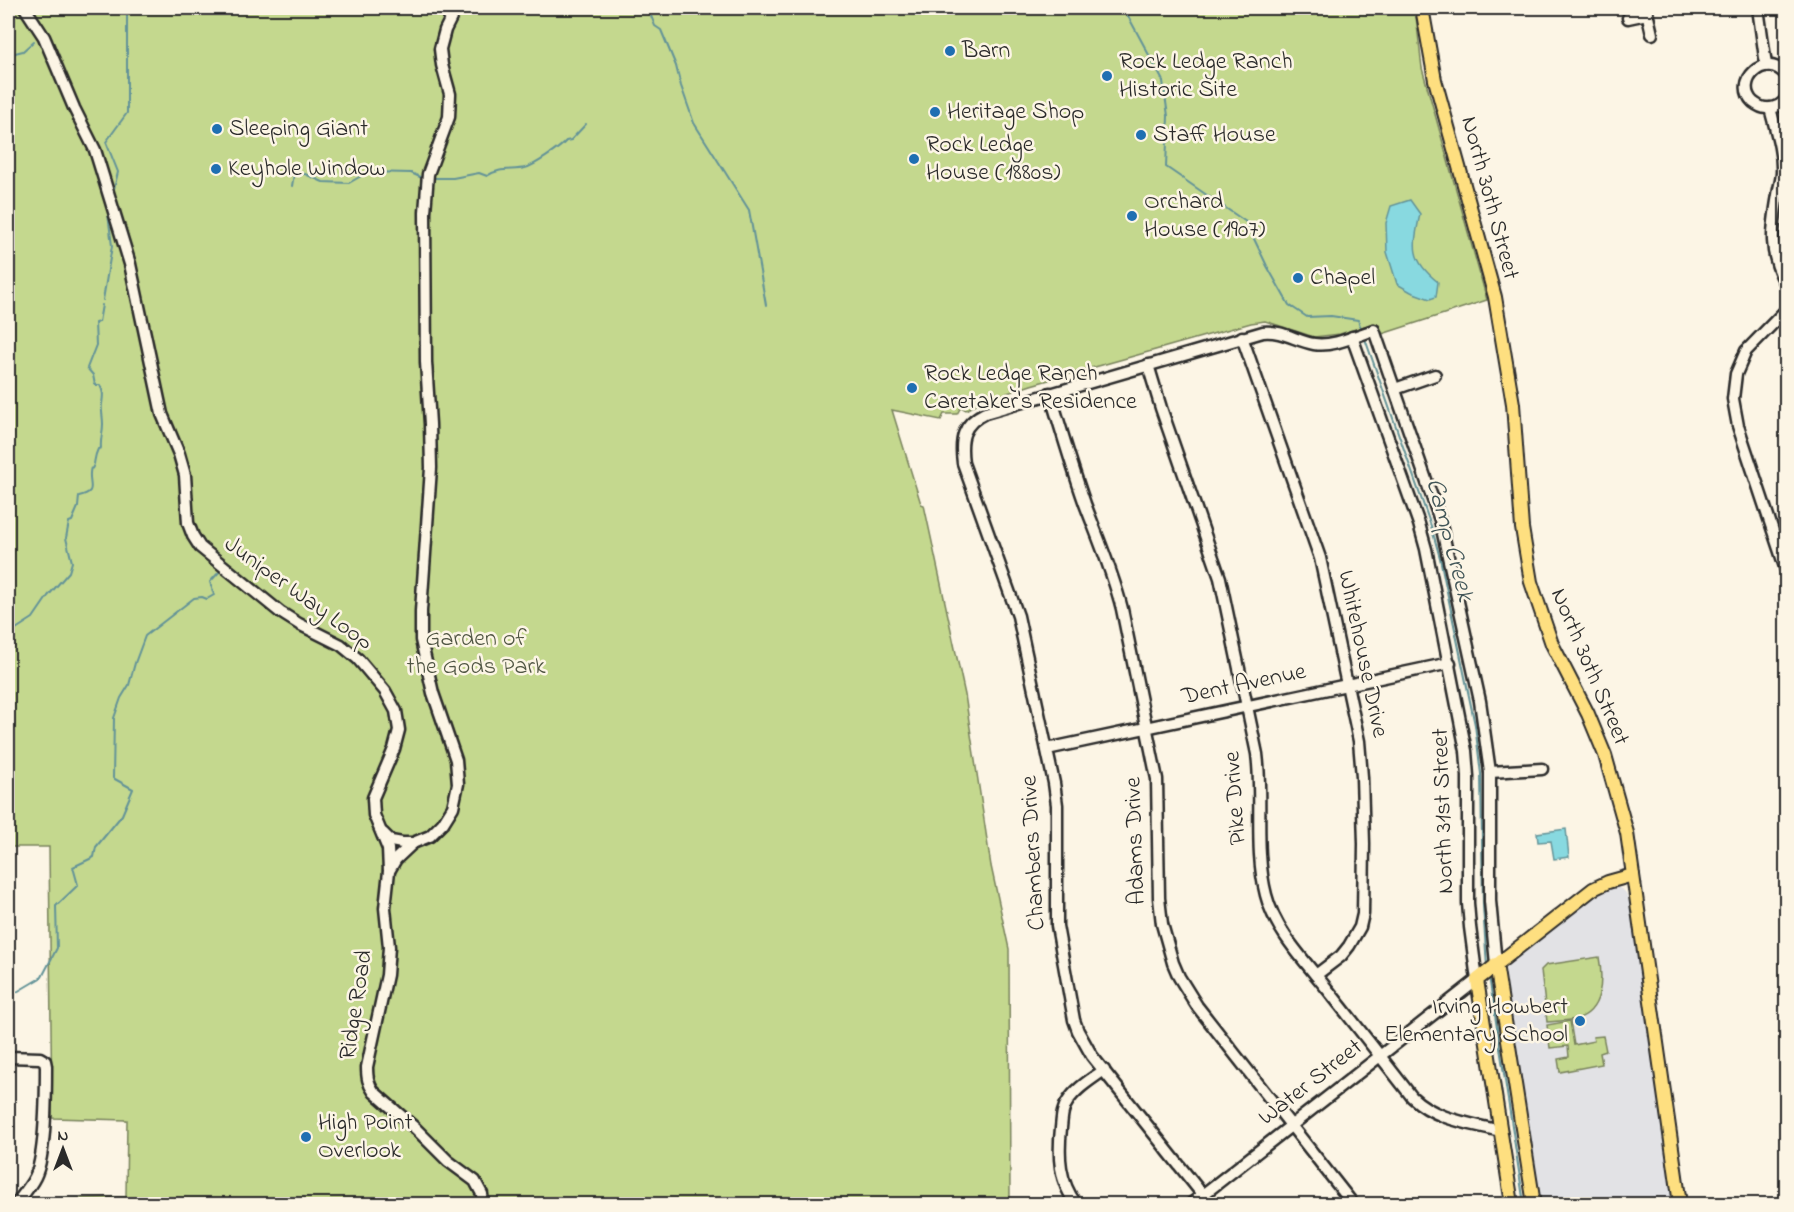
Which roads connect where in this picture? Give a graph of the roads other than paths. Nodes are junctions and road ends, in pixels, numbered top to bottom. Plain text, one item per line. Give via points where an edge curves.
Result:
1 (25, 8) edge
2 (456, 8) edge
3 (1422, 8) edge
4 (1758, 8) edge
5 (1647, 11) edge
6 (1628, 18) dead end
7 (1652, 33) dead end
8 (1766, 65) junction
9 (1786, 75) edge
10 (1786, 99) edge
11 (1770, 108) junction
12 (1786, 284) edge
13 (1786, 310) edge
14 (1242, 337) junction
15 (1352, 337) junction
16 (1148, 365) junction
17 (1435, 375) dead end
18 (1395, 389) junction
19 (1050, 393) junction
20 (1786, 570) edge
21 (1449, 663) junction
22 (1347, 686) junction
23 (1247, 706) junction
24 (1146, 727) junction
25 (1047, 749) junction
26 (1542, 769) dead end
27 (1490, 772) junction
28 (382, 833) junction
29 (413, 843) junction
30 (389, 871) junction
31 (1634, 875) junction
32 (1496, 964) junction
33 (1316, 975) junction
34 (1477, 980) junction
35 (1380, 1056) junction
36 (8, 1057) edge
37 (1104, 1070) junction
38 (1291, 1126) junction
39 (1501, 1131) junction
40 (1202, 1195) junction
41 (16, 1204) edge
42 (483, 1204) edge
43 (1076, 1204) edge
44 (1191, 1204) edge
45 (1210, 1204) edge
46 (1353, 1204) edge
47 (1512, 1204) edge
48 (1533, 1204) edge
49 (1680, 1204) edge

1 - 28 street, Juniper Way Loop via 44,37 95,150 130,264 162,414 185,475 188,523 193,536 200,547 280,612 350,652 385,692 396,711 399,730 374,798 374,815
2 - 29 street via 440,49 450,94 449,117 428,174 425,212 431,468 421,640 433,693 456,760 458,784 453,807 443,823 430,836
3 - 31 main road, North 30th Street via 1435,80 1495,297 1513,404 1522,528 1531,582 1551,644 1605,755
4 - 8 street
5 - 6 street
5 - 7 street
8 - 9 street via 1777,67
8 - 11 street via 1752,73 1747,88 1751,100
10 - 11 street
11 - 12 street via 1782,172 1773,244
13 - 20 street via 1746,351 1736,374 1733,399 1738,426
14 - 15 street via 1271,331 1321,344
14 - 16 street
14 - 22 street, Whitehouse Drive via 1320,558
15 - 18 street, North 31st Street via 1374,330
15 - 21 street, North 31st Street via 1419,524
16 - 19 street
16 - 23 street, Pike Drive via 1220,578
17 - 18 street
18 - 27 street, North 31st Street via 1445,542 1480,701
19 - 24 street, Adams Drive via 1119,595
19 - 25 street, Chambers Drive via 985,413 960,427 963,463 1018,616
21 - 22 street, Dent Avenue
21 - 34 street, North 31st Street via 1466,751 1468,903
22 - 23 street, Dent Avenue
22 - 33 street, Whitehouse Drive via 1362,777 1363,914 1349,946
23 - 24 street, Dent Avenue
23 - 33 street, Pike Drive via 1258,768 1266,894 1280,927
24 - 25 street, Dent Avenue
24 - 38 street, Adams Drive via 1158,785 1159,898 1168,951 1197,1006
25 - 37 street, Chambers Drive via 1056,794 1057,911 1071,1009 1078,1032
26 - 27 street
27 - 32 street, North 31st Street via 1490,901
28 - 29 street via 391,840
28 - 30 street, Ridge Road via 388,849
29 - 30 street
30 - 42 street, Ridge Road via 387,975 367,1067 369,1085 448,1161 475,1181
31 - 32 main road, Water Street via 1593,889
31 - 49 main road, North 30th Street
32 - 34 main road, Water Street
32 - 48 main road, North 31st Street
33 - 35 street, Pike Drive
34 - 35 street, Water Street
34 - 39 main road, North 31st Street
35 - 38 street, Water Street
35 - 39 street, Pike Drive via 1412,1097 1428,1110
36 - 41 street via 33,1057 45,1061 46,1066 39,1166
37 - 40 street, Chambers Drive
37 - 43 street via 1070,1098 1062,1112 1060,1170
38 - 40 street, Water Street
38 - 46 street, Adams Drive
39 - 47 main road, North 31st Street
40 - 44 street, Water Street
40 - 45 street, Chambers Drive

